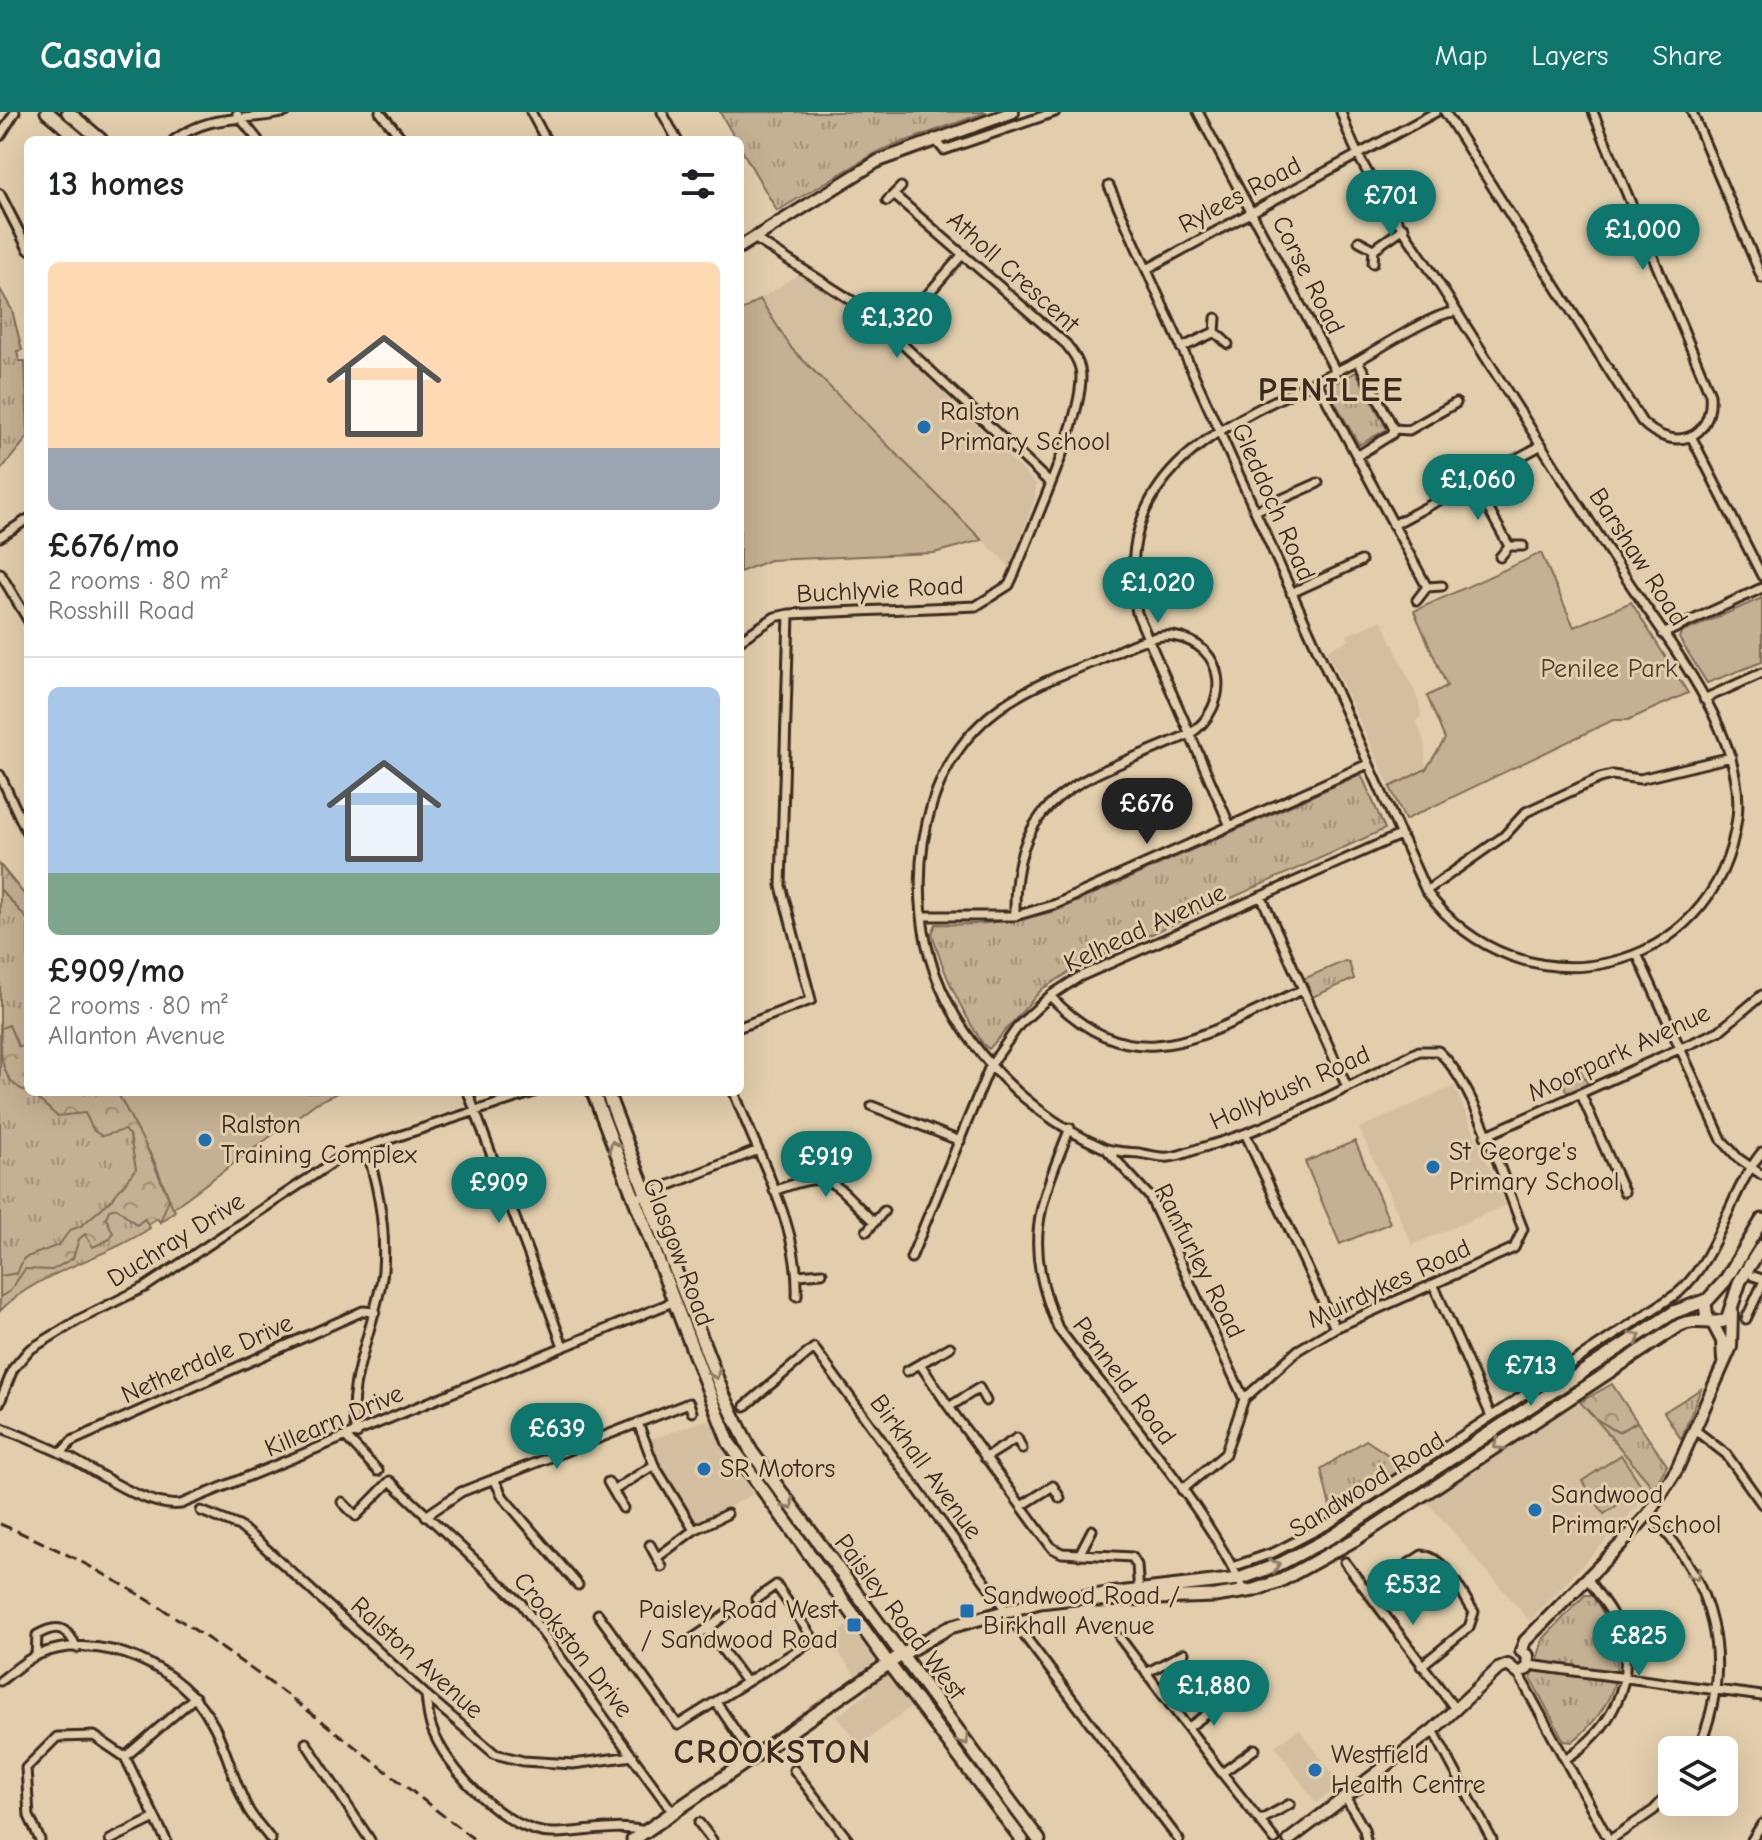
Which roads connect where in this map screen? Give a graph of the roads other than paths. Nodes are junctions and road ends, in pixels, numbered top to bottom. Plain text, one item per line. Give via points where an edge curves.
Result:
1 (15, 112) edge
2 (47, 112) edge
3 (68, 112) edge
4 (286, 112) edge
5 (380, 112) edge
6 (531, 112) edge
7 (662, 112) edge
8 (1013, 112) edge
9 (1055, 112) edge
10 (1198, 112) edge
11 (1341, 112) edge
12 (1436, 112) edge
13 (1445, 112) edge
14 (1593, 112) edge
15 (1692, 112) edge
16 (237, 114) edge
17 (0, 136) edge
18 (75, 136) edge
19 (96, 136) edge
20 (180, 136) edge
21 (255, 136) edge
22 (400, 136) edge
23 (544, 136) edge
24 (675, 136) edge
25 (934, 138) junction
26 (1358, 155) junction
27 (1109, 186) dead end
28 (901, 187) dead end
29 (0, 194) edge
30 (894, 195) junction
31 (887, 201) dead end
32 (1252, 211) junction
33 (1404, 228) junction
34 (754, 238) junction
35 (24, 241) edge
36 (1359, 241) dead end
37 (744, 244) edge
38 (1374, 249) junction
39 (963, 254) junction
40 (1373, 263) dead end
41 (1147, 269) junction
42 (1762, 278) edge
43 (1454, 312) junction
44 (1216, 318) dead end
45 (1215, 332) junction
46 (893, 334) junction
47 (1228, 344) dead end
48 (1181, 348) junction
49 (1358, 361) junction
50 (1336, 372) junction
51 (1317, 382) junction
52 (1456, 403) dead end
53 (1394, 429) junction
54 (1219, 432) junction
55 (1691, 436) junction
56 (1542, 445) junction
57 (1357, 456) junction
58 (1049, 482) junction
59 (1318, 483) dead end
60 (1474, 483) junction
61 (1255, 511) junction
62 (24, 522) edge
63 (1393, 525) junction
64 (0, 537) edge
65 (1509, 546) junction
66 (1523, 546) dead end
67 (1500, 557) dead end
68 (1361, 561) dead end
69 (0, 573) edge
70 (1762, 576) edge
71 (1442, 586) dead end
72 (1427, 587) junction
73 (1762, 588) edge
74 (1291, 593) junction
75 (1417, 600) dead end
76 (24, 613) edge
77 (789, 614) junction
78 (1663, 634) junction
79 (744, 637) edge
80 (1148, 640) junction
81 (1762, 673) edge
82 (1704, 699) junction
83 (1190, 734) junction
84 (1731, 757) junction
85 (1368, 764) junction
86 (0, 775) edge
87 (24, 821) edge
88 (1230, 826) junction
89 (1400, 835) junction
90 (1426, 891) junction
91 (1261, 896) junction
92 (922, 916) junction
93 (1015, 916) junction
94 (1637, 954) junction
95 (1302, 990) junction
96 (1762, 995) edge
97 (1050, 996) junction
98 (744, 1025) edge
99 (1681, 1050) junction
100 (990, 1066) junction
101 (1347, 1087) junction
102 (1581, 1094) junction
103 (469, 1096) edge
104 (522, 1096) edge
105 (595, 1096) edge
106 (608, 1096) edge
107 (735, 1096) edge
108 (872, 1106) dead end
109 (474, 1112) junction
110 (1070, 1128) junction
111 (1246, 1135) junction
112 (1485, 1136) junction
113 (960, 1141) junction
114 (366, 1148) junction
115 (1106, 1149) junction
116 (756, 1151) junction
117 (1762, 1152) edge
118 (1749, 1168) junction
119 (1762, 1175) edge
120 (774, 1191) junction
121 (1624, 1192) dead end
122 (640, 1196) junction
123 (884, 1211) dead end
124 (1762, 1220) edge
125 (874, 1222) junction
126 (867, 1231) dead end
127 (1762, 1246) edge
128 (911, 1258) dead end
129 (822, 1273) dead end
130 (798, 1275) junction
131 (1759, 1280) edge
132 (1434, 1286) junction
133 (797, 1296) dead end
134 (685, 1297) junction
135 (1708, 1299) junction
136 (673, 1302) junction
137 (1732, 1310) junction
138 (375, 1312) junction
139 (1746, 1319) dead end
140 (1709, 1320) junction
141 (1335, 1328) junction
142 (563, 1346) junction
143 (950, 1347) dead end
144 (1723, 1362) junction
145 (920, 1364) junction
146 (907, 1371) dead end
147 (1244, 1399) junction
148 (986, 1401) dead end
149 (0, 1402) edge
150 (745, 1406) dead end
151 (949, 1407) junction
152 (692, 1412) dead end
153 (733, 1416) joint
154 (1491, 1416) junction
155 (638, 1423) junction
156 (0, 1427) edge
157 (721, 1428) joint
158 (1695, 1430) junction
159 (357, 1434) junction
160 (347, 1438) junction
161 (1022, 1449) dead end
162 (61, 1453) junction
163 (985, 1458) junction
164 (654, 1465) junction
165 (378, 1471) dead end
166 (767, 1474) junction
167 (494, 1479) junction
168 (608, 1482) dead end
169 (756, 1482) junction
170 (614, 1490) junction
171 (1182, 1490) junction
172 (1060, 1498) dead end
173 (342, 1502) dead end
174 (1762, 1504) edge
175 (1023, 1505) junction
176 (623, 1508) dead end
177 (201, 1511) dead end
178 (1649, 1513) junction
179 (727, 1514) dead end
180 (426, 1516) junction
181 (694, 1530) junction
182 (1092, 1530) dead end
183 (650, 1545) dead end
184 (1079, 1555) junction
185 (659, 1556) junction
186 (1345, 1562) dead end
187 (575, 1565) dead end
188 (1235, 1566) junction
189 (662, 1567) dead end
190 (568, 1570) junction
191 (1587, 1578) junction
192 (1239, 1579) junction
193 (578, 1585) dead end
194 (1367, 1591) junction
195 (1245, 1592) junction
196 (1140, 1594) junction
197 (756, 1599) dead end
198 (1005, 1609) junction
199 (728, 1613) dead end
200 (598, 1614) dead end
201 (1017, 1626) dead end
202 (707, 1629) junction
203 (1120, 1638) dead end
204 (683, 1645) dead end
205 (77, 1648) junction
206 (1521, 1651) junction
207 (1184, 1653) dead end
208 (901, 1655) junction
209 (36, 1656) junction
210 (889, 1664) junction
211 (1508, 1665) junction
212 (1529, 1665) junction
213 (1421, 1666) junction
214 (1146, 1673) junction
215 (1518, 1673) junction
216 (1623, 1678) junction
217 (0, 1681) edge
218 (746, 1682) junction
219 (1716, 1689) junction
220 (426, 1695) junction
221 (1762, 1696) edge
222 (195, 1697) junction
223 (716, 1702) junction
224 (1222, 1703) dead end
225 (1456, 1710) junction
226 (1189, 1727) junction
227 (1433, 1730) junction
228 (1704, 1736) edge
229 (306, 1743) dead end
230 (1255, 1749) dead end
231 (633, 1756) junction
232 (125, 1757) junction
233 (753, 1757) junction
234 (1565, 1759) junction
235 (794, 1770) dead end
236 (1222, 1773) junction
237 (1346, 1798) junction
238 (1290, 1804) dead end
239 (1658, 1806) edge
240 (674, 1814) junction
241 (155, 1818) junction
242 (1261, 1820) junction
243 (699, 1823) dead end
244 (1762, 1824) edge
245 (648, 1831) junction
246 (40, 1840) edge
247 (110, 1840) edge
248 (166, 1840) edge
249 (271, 1840) edge
250 (370, 1840) edge
251 (633, 1840) edge
252 (712, 1840) edge
253 (848, 1840) edge
254 (1022, 1840) edge
255 (1039, 1840) edge
256 (1179, 1840) edge
257 (1275, 1840) edge
258 (1289, 1840) edge
259 (1366, 1840) edge
260 (1492, 1840) edge
261 (1610, 1840) edge
262 (1752, 1840) edge

1 - 17 street
2 - 18 main road
3 - 19 main road
4 - 16 street
5 - 22 street
6 - 23 street
7 - 24 street
8 - 25 street
9 - 25 street via 944,150
10 - 32 street, Corse Road
11 - 26 street, Barshaw Road
12 - 26 street, Rylees Road
13 - 55 street via 1642,422 1663,438
14 - 55 street via 1710,394 1705,425
15 - 42 street
16 - 20 street via 202,120
16 - 21 street
25 - 34 street via 878,161
26 - 32 street, Rylees Road
26 - 33 street, Barshaw Road
27 - 41 street, Gleddoch Road
28 - 30 street
29 - 35 street
30 - 31 street
30 - 39 street, Atholl Crescent
32 - 41 street, Rylees Road
32 - 50 street, Corse Road
33 - 38 street
33 - 43 street, Barshaw Road
34 - 37 street
34 - 46 street via 836,288
36 - 38 street
38 - 40 street
39 - 46 street
39 - 58 street, Atholl Crescent via 1077,357 1082,374 1078,404
41 - 48 street, Gleddoch Road
43 - 49 street
43 - 56 street, Barshaw Road
44 - 45 street
45 - 47 street
45 - 48 street
46 - 58 street
48 - 54 street, Gleddoch Road
49 - 50 street
49 - 53 street
50 - 51 street
51 - 54 street
51 - 57 street
52 - 53 street via 1409,430
53 - 57 street
54 - 61 street, Gleddoch Road
54 - 80 street via 1174,467 1137,527 1132,585
55 - 70 street
56 - 60 street
56 - 78 street, Barshaw Road
57 - 63 street
58 - 77 street, Buchlyvie Road via 1009,585 996,597 962,608
59 - 61 street
60 - 63 street
60 - 65 street
61 - 74 street, Gleddoch Road
62 - 64 street
63 - 72 street
65 - 66 street
65 - 67 street
68 - 74 street
69 - 76 street
71 - 72 street
72 - 75 street
73 - 78 street
74 - 85 street, Gleddoch Road
77 - 79 street, Buchlyvie Road
77 - 98 street via 781,886 811,1000
78 - 82 street, Barshaw Road
80 - 83 street
80 - 83 street via 1169,636 1194,642 1217,673 1214,709
80 - 92 street, Hollybush Road via 1037,685 996,710 970,735 944,772 929,808 920,855
81 - 82 street
82 - 84 street, Barshaw Road
83 - 88 street
83 - 93 street via 1077,784 1045,808 1019,855
84 - 90 street via 1640,779 1600,778 1526,812 1504,836
84 - 94 street, Barshaw Road via 1737,816 1722,872 1686,920
85 - 88 street
85 - 89 street, Gleddoch Road
86 - 87 street
88 - 93 street via 1056,904
89 - 90 street, Gleddoch Road
89 - 91 street, Kelhead Avenue
90 - 94 street, Gleddoch Road via 1476,940 1526,963 1592,967
91 - 95 street
91 - 97 street, Kelhead Avenue via 1079,977
92 - 93 street
92 - 100 street, Hollybush Road via 930,960 953,1013
94 - 99 street
95 - 97 street via 1192,1039 1152,1047 1090,1032
95 - 101 street
96 - 99 street, Moorpark Avenue via 1719,1031
97 - 100 street, Kelhead Avenue via 1019,1025
99 - 102 street, Moorpark Avenue
99 - 118 street via 1722,1140
100 - 110 street, Hollybush Road
100 - 113 street, Kelhead Avenue
101 - 111 street, Hollybush Road
101 - 112 street, Hollybush Road via 1419,1051 1438,1051 1449,1060
102 - 112 street, Moorpark Avenue
102 - 121 street
103 - 109 street
104 - 109 street, Duchray Drive
122 -> 105 main road, Glasgow Road
106 - 122 main road, Glasgow Road
107 - 116 street
108 - 113 street
109 - 114 street, Duchray Drive
109 - 142 street
110 - 115 street, Hollybush Road
110 - 171 street, Penneld Road via 1036,1230 1046,1298 1058,1328
111 - 115 street, Hollybush Road via 1168,1157
111 - 141 street
112 - 132 street, Muirdykes Road via 1523,1229 1514,1248
113 - 128 street, Kelhead Avenue
114 - 138 street via 383,1221 383,1272
114 - 149 street, Duchray Drive via 347,1153 145,1287 38,1344 13,1369
115 - 147 street, Ranfurley Road via 1150,1197
116 - 120 street
116 - 122 street
117 - 118 street, Sandwood Road
118 - 119 street
118 - 154 street, Sandwood Road via 1692,1281
120 - 125 street via 806,1178 826,1180
120 - 130 street
122 - 134 main road, Glasgow Road
122 - 136 main road, Glasgow Road
123 - 125 street
124 - 135 main road
125 - 126 street
127 - 137 main road via 1740,1281
129 - 130 street
130 - 133 street
131 - 139 street
132 - 141 street, Muirdykes Road
132 - 154 street
134 - 136 street, Killearn Drive
134 -> 153 main road, Glasgow Road
135 - 137 main road via 1724,1298
135 - 140 main road via 1703,1311
192 -> 135 main road, Sandwood Road via 1333,1536 1673,1312
136 - 142 street, Killearn Drive
136 - 157 main road, Glasgow Road
137 - 140 main road via 1727,1320
137 - 144 street via 1733,1338
138 - 159 street via 360,1361 353,1421
138 - 162 street, Netherdale Drive via 363,1311 72,1441
140 - 144 street via 1722,1341
140 -> 195 main road, Sandwood Road via 1680,1325 1336,1552 1280,1581
141 - 147 street, Muirdykes Road via 1298,1350
142 - 159 street, Killearn Drive
143 - 145 street
144 - 158 street
145 - 146 street
145 - 151 street
147 - 171 street, Muirdykes Road via 1225,1454
148 - 151 street via 979,1388
150 - 198 street, Birkhall Avenue via 814,1348
151 - 163 street
152 - 155 street via 689,1403
153 - 166 main road, Paisley Road West
154 - 188 street, Sandwood Road via 1315,1533
155 - 164 street
155 - 167 street
156 - 162 street, Killearn Drive
157 - 169 main road, Paisley Road West
158 - 174 street via 1726,1454
158 - 178 street
159 - 160 street, Killearn Drive
160 - 162 street, Killearn Drive via 167,1506
160 - 165 street
161 - 163 street via 1017,1438
163 - 175 street
164 - 170 street
164 - 181 street
166 - 169 main road
166 -> 208 main road, Paisley Road West
167 - 180 street via 443,1501
167 - 190 street via 503,1497
168 - 170 street
169 - 210 main road, Paisley Road West
170 - 176 street
171 - 188 street, Penneld Road
172 - 175 street via 1053,1486
173 - 180 street, Crookston Drive via 356,1516 390,1481
175 - 184 street via 1052,1548
177 - 220 street, Ralston Avenue via 239,1526
178 - 191 street
178 -> 219 street via 1681,1550 1703,1592 1717,1650
179 - 181 street
180 - 231 street, Crookston Drive via 521,1603
181 - 185 street
182 - 184 street
183 - 185 street
184 - 196 street via 1132,1557
185 - 189 street
186 - 194 street
187 - 190 street
188 - 192 street, Penneld Road
190 - 193 street
191 - 206 street
191 - 216 street via 1620,1632
192 - 195 street, Penneld Road
192 - 196 main road, Sandwood Road
194 - 213 street
194 - 213 street via 1422,1555 1446,1570 1474,1612 1472,1620
195 - 196 main road, Sandwood Road
196 - 198 main road, Sandwood Road
197 - 218 street via 776,1585 814,1640
198 - 208 main road, Sandwood Road via 950,1627
199 - 202 street
200 - 223 street via 608,1621 678,1725
201 - 256 street
202 - 204 street
202 - 218 street
203 - 214 street
205 - 209 street
205 - 209 street via 69,1632 49,1629 37,1635
205 - 222 street via 120,1651 151,1663
206 - 211 street via 1510,1655
206 - 212 street
207 - 214 street
208 - 210 main road, Sandwood Road
208 -> 255 main road, Paisley Road West
209 - 217 street
210 - 233 main road, Sandwood Road
210 - 254 main road, Paisley Road West
211 - 215 street
211 - 225 street
212 - 215 street
212 - 216 street
213 - 225 street
214 - 226 street
215 - 234 street
216 - 219 street
216 - 234 street via 1607,1722
218 - 223 street
219 - 221 street
219 - 228 street
220 - 231 street, Ralston Avenue via 495,1754 573,1764
220 - 245 street via 432,1728 456,1768 501,1817 549,1834 627,1827
222 - 232 street
222 - 249 street via 213,1724 249,1810
223 - 233 street
224 - 226 street
225 - 227 street
226 - 236 street
227 - 237 street
227 - 260 street
229 - 250 street
230 - 236 street
231 - 240 street, Crookston Drive
232 - 241 street
232 - 246 street via 94,1736 57,1737 26,1768 29,1816
233 - 240 main road, Sandwood Road
234 - 261 street
235 - 253 street
236 - 242 street
237 - 258 street
237 - 259 street
238 - 242 street
239 - 261 street
240 - 245 main road, Sandwood Road
241 - 247 street
241 - 248 street
242 - 257 street
243 - 252 street
244 - 262 street
245 - 251 main road, Sandwood Road

